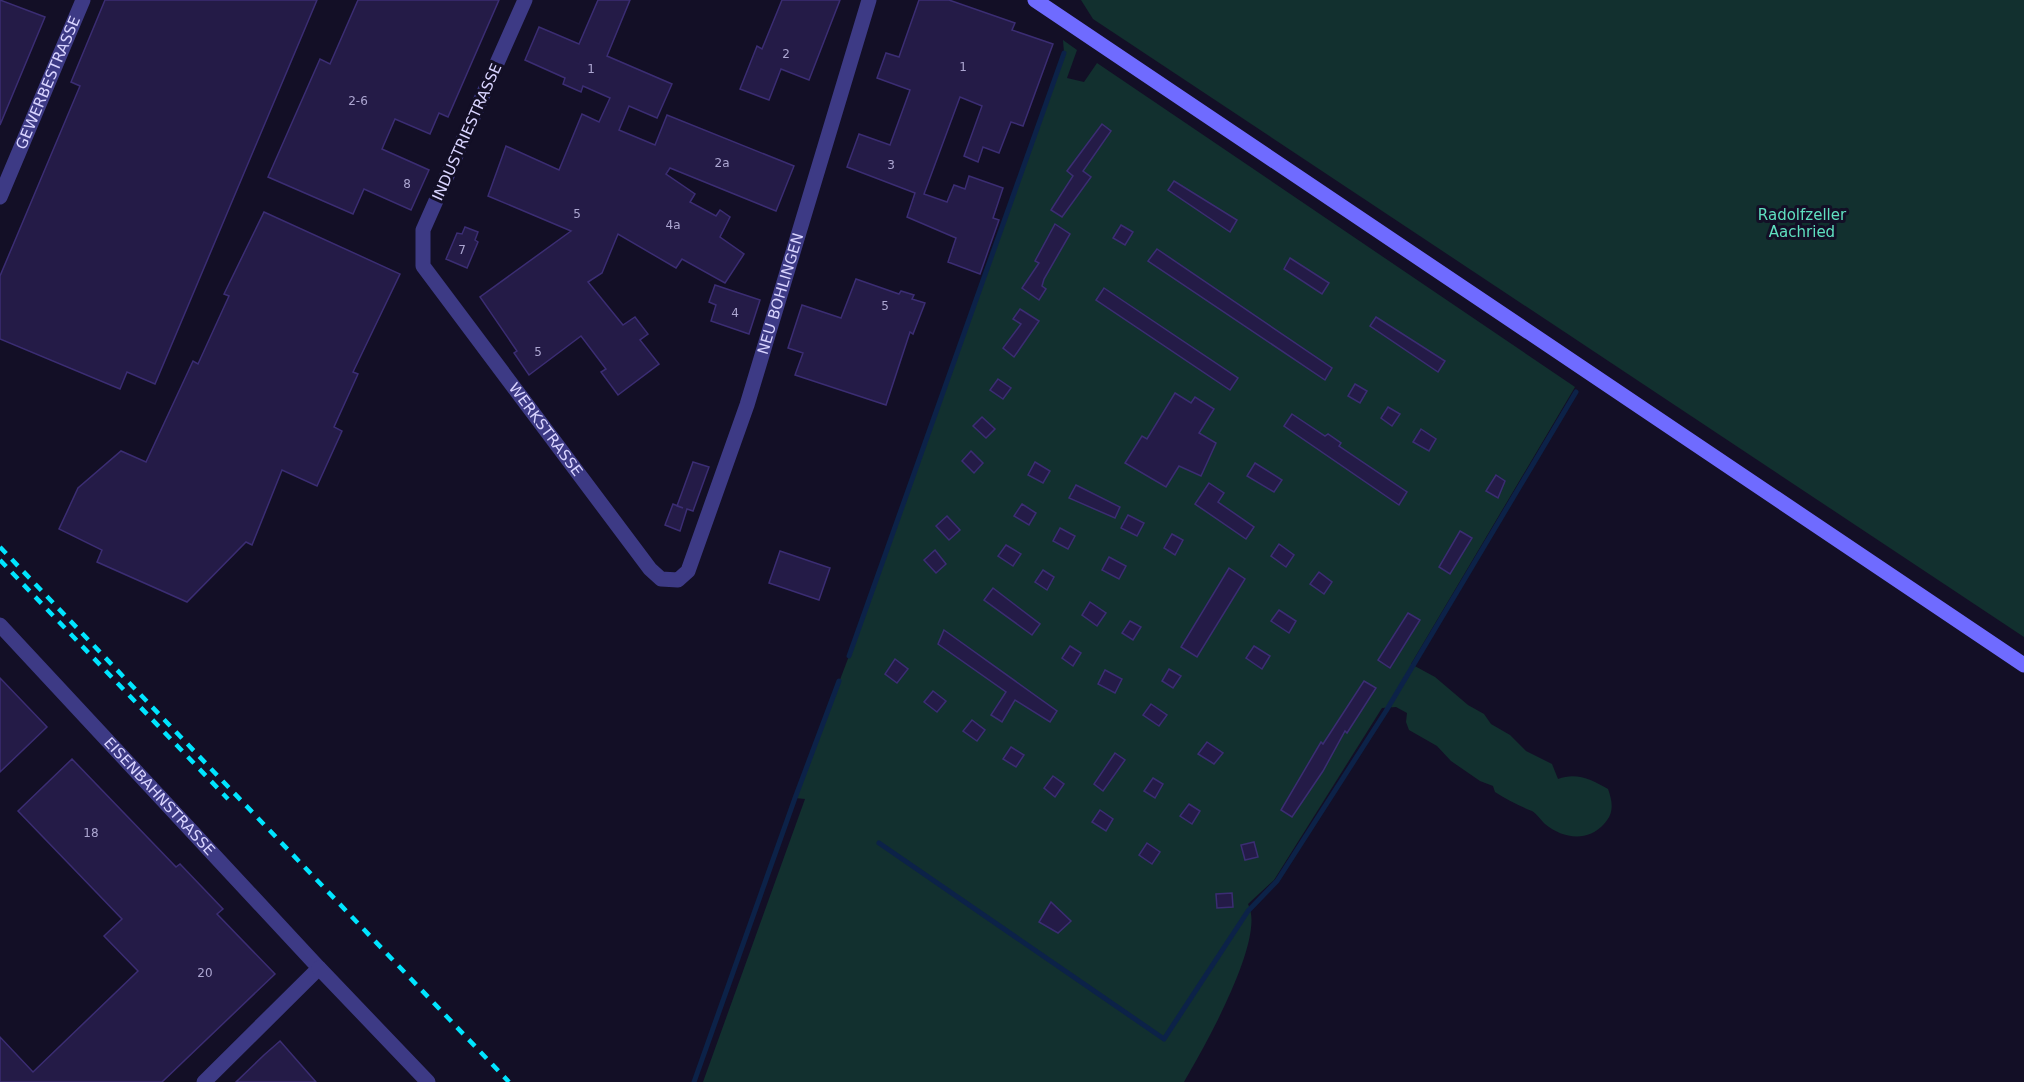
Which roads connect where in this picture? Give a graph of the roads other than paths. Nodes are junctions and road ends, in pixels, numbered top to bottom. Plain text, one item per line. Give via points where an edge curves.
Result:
1 (83, 0) edge
2 (525, 0) edge
3 (869, 0) edge
4 (1035, 0) edge
5 (0, 197) edge
6 (423, 266) joint
7 (678, 580) joint
8 (0, 625) edge
9 (2024, 666) edge
10 (319, 968) junction
11 (204, 1082) edge
12 (428, 1082) edge

1 - 5 street, GEWERBESTRASSE
2 - 6 street, INDUSTRIESTRASSE via 423,230
3 - 7 street, NEU BOHLINGEN via 747,405 688,571
4 - 9 main road
6 - 7 street, WERKSTRASSE via 650,569 661,579
8 - 10 street, EISENBAHNSTRASSE
10 - 11 street
10 - 12 street, EISENBAHNSTRASSE

